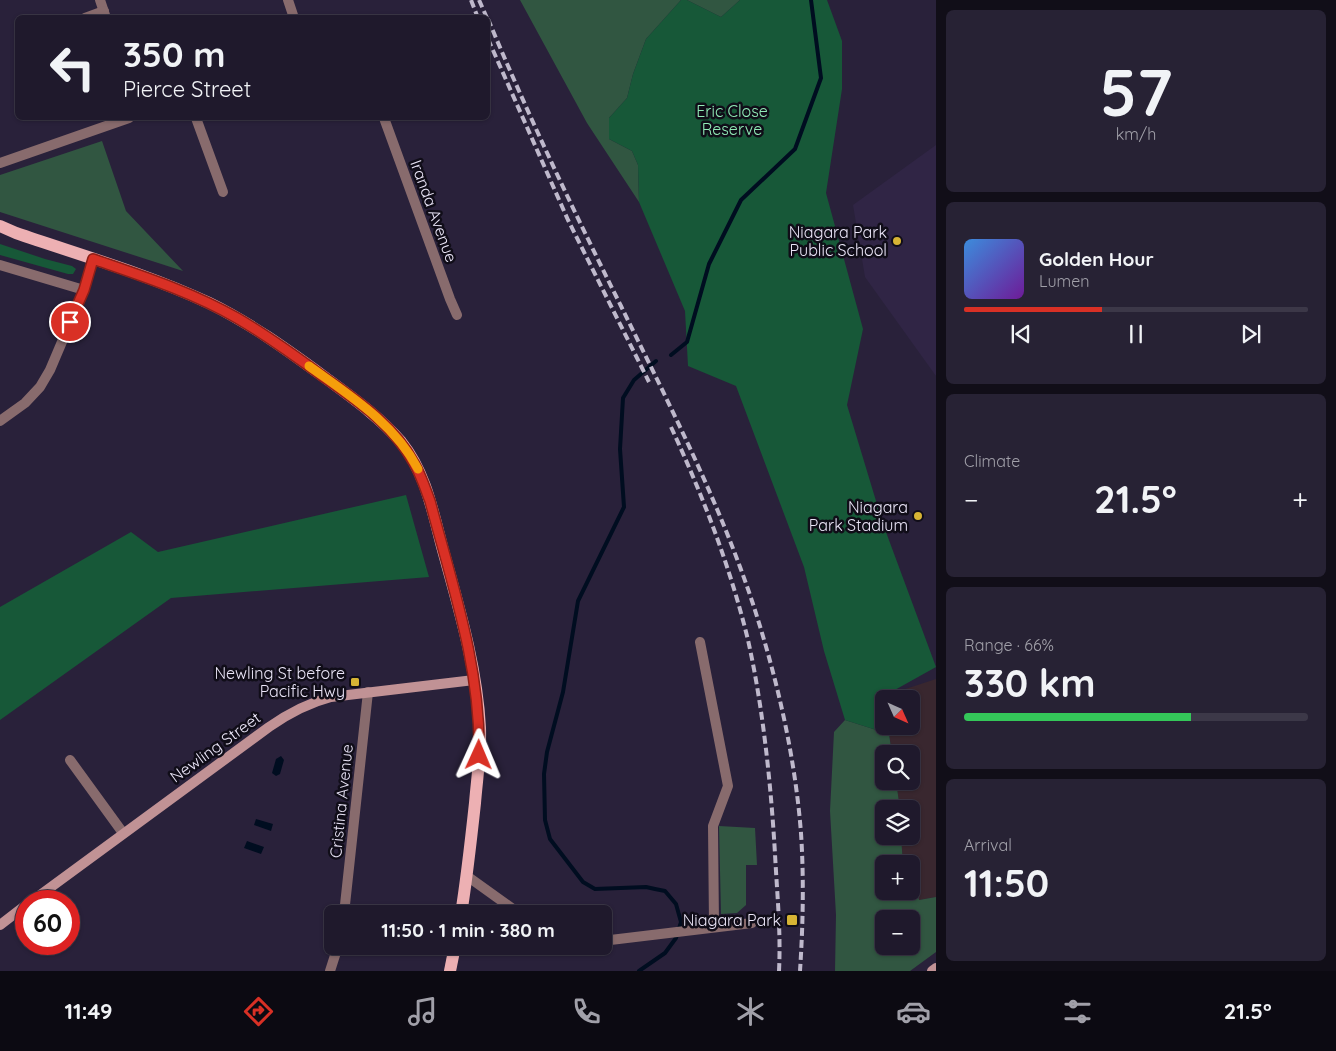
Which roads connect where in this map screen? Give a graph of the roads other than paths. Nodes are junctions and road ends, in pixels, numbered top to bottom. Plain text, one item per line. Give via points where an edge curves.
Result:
1 (100, 0) edge
2 (288, 0) edge
3 (105, 14) edge
4 (293, 15) edge
5 (123, 120) edge
6 (197, 120) edge
7 (385, 120) edge
8 (0, 163) edge
9 (223, 192) dead end
10 (0, 226) edge
11 (93, 259) junction
12 (0, 265) edge
13 (84, 290) junction
14 (457, 314) dead end
15 (0, 422) edge
16 (700, 642) dead end
17 (474, 680) junction
18 (368, 692) junction
19 (70, 760) dead end
20 (123, 834) junction
21 (468, 876) junction
22 (47, 890) edge
23 (345, 905) edge
24 (463, 905) edge
25 (508, 905) edge
26 (15, 914) edge
27 (752, 922) dead end
28 (0, 925) edge
29 (714, 926) junction
30 (612, 940) edge
31 (335, 955) edge
32 (453, 955) edge
33 (936, 968) edge
34 (330, 971) edge
35 (450, 971) edge
36 (932, 971) edge

1 - 3 street
2 - 4 street
5 - 8 street
6 - 9 street
7 - 14 street, Iranda Avenue
10 - 11 main road
11 - 13 street
11 - 17 main road via 182,291 252,327 347,394 401,443 414,461 430,501 459,607
12 - 13 street
13 - 15 street via 40,387
16 - 29 street via 728,786 713,826
17 - 18 street, Newling Street
17 - 21 main road via 480,729
18 - 20 street, Newling Street via 315,701 284,717
18 - 23 street, Cristina Avenue
19 - 20 street
20 - 22 street, Newling Street
21 - 24 main road
21 - 25 street
26 - 28 street
27 - 29 street
29 - 30 street
31 - 34 street
32 - 35 main road
33 - 36 street

